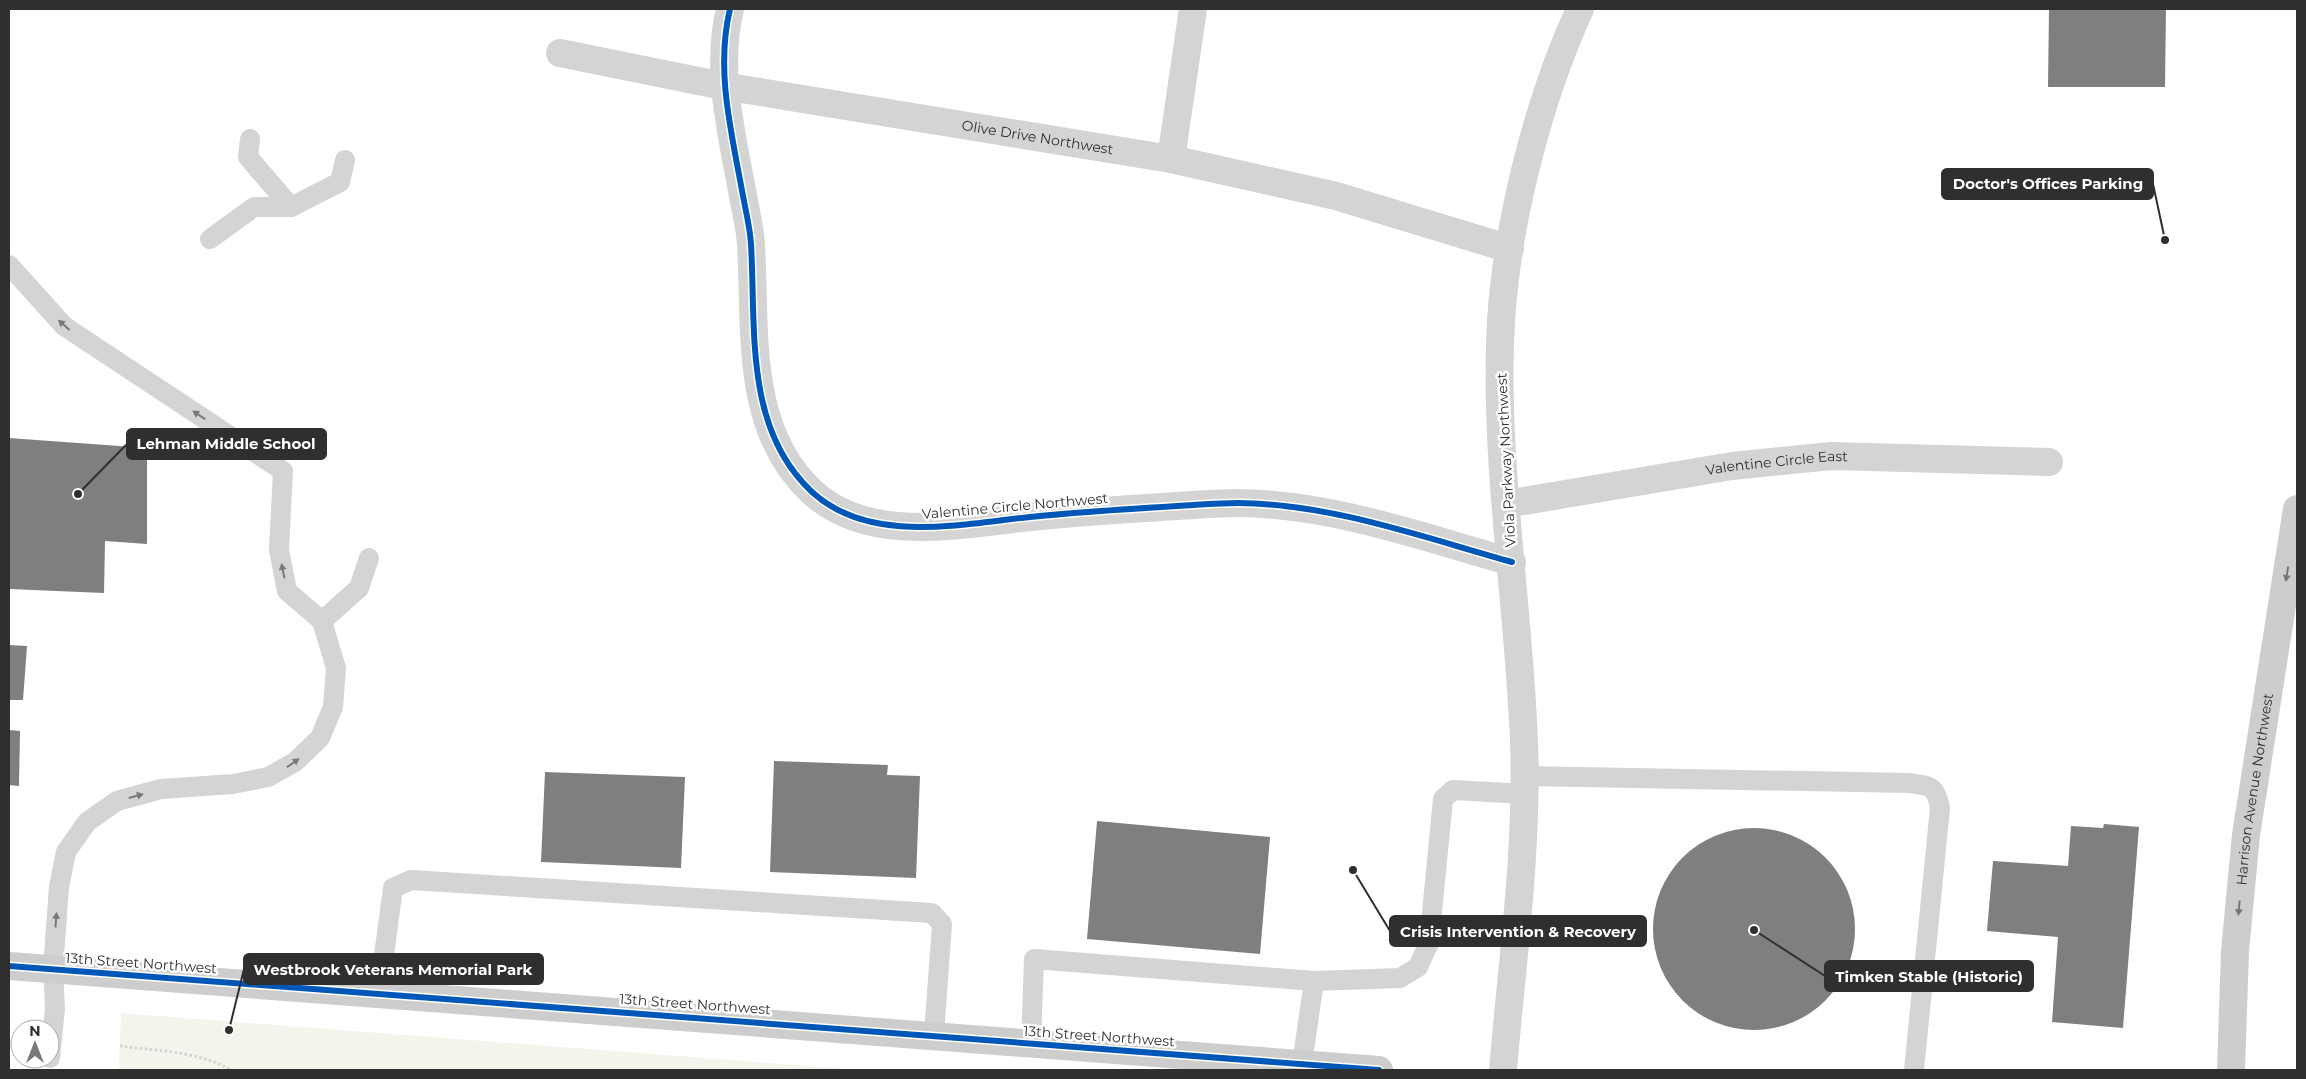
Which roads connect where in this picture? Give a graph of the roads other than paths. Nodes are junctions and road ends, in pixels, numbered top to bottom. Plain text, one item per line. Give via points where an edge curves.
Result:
1 (730, 9) edge
2 (1193, 9) edge
3 (1580, 9) edge
4 (560, 53) dead end
5 (723, 86) junction
6 (250, 139) dead end
7 (1171, 159) junction
8 (345, 160) dead end
9 (291, 207) junction
10 (210, 239) dead end
11 (1510, 249) junction
12 (9, 265) edge
13 (2049, 462) dead end
14 (1506, 504) junction
15 (2297, 509) edge
16 (369, 558) dead end
17 (1512, 562) junction
18 (322, 621) junction
19 (1524, 785) junction
20 (9, 966) edge
21 (53, 969) junction
22 (1314, 981) junction
23 (380, 993) junction
24 (54, 1019) edge
25 (934, 1035) junction
26 (1031, 1043) junction
27 (1302, 1064) junction
28 (1379, 1070) edge
29 (1502, 1070) edge
30 (1914, 1070) edge
31 (2230, 1070) edge

1 - 5 street, Valentine Circle Northwest
2 - 7 street
3 - 11 street, Viola Parkway Northwest via 1536,133
4 - 5 street, Olive Drive Northwest
5 - 7 street, Olive Drive Northwest
5 - 17 street, Valentine Circle Northwest via 751,240 757,364 766,420 776,444 794,472 814,494 835,509 868,520 919,527 1237,503 1340,515
6 - 9 lane via 248,157
7 - 11 street, Olive Drive Northwest via 1336,196
8 - 9 lane via 340,182
9 - 10 lane via 254,207
11 - 14 street, Viola Parkway Northwest via 1500,344 1500,424
18 -> 12 lane via 287,590 279,550 284,471 64,326
13 - 14 street, Valentine Circle East via 1831,456 1732,466
14 - 17 street, Viola Parkway Northwest
15 -> 31 main road, Harrison Avenue Northwest via 2246,835 2235,951
16 - 18 lane via 359,588
17 - 19 street, Viola Parkway Northwest via 1524,738
21 -> 18 lane via 58,887 66,852 87,822 117,801 161,789 268,778 295,762 320,738 333,707 336,668
19 - 22 lane via 1453,790 1442,799 1428,942 1418,967 1400,978
19 - 29 street, Viola Parkway Northwest via 1522,850
19 - 30 lane via 1910,783 1929,786 1938,794 1940,808
20 - 21 main road, 13th Street Northwest
21 - 23 main road, 13th Street Northwest
21 - 24 lane
22 - 26 lane via 1034,959
22 - 27 lane
23 - 25 main road, 13th Street Northwest
23 - 25 lane via 393,888 411,880 932,913 942,924
25 - 26 main road, 13th Street Northwest
26 - 27 main road, 13th Street Northwest
27 - 28 main road, 13th Street Northwest

